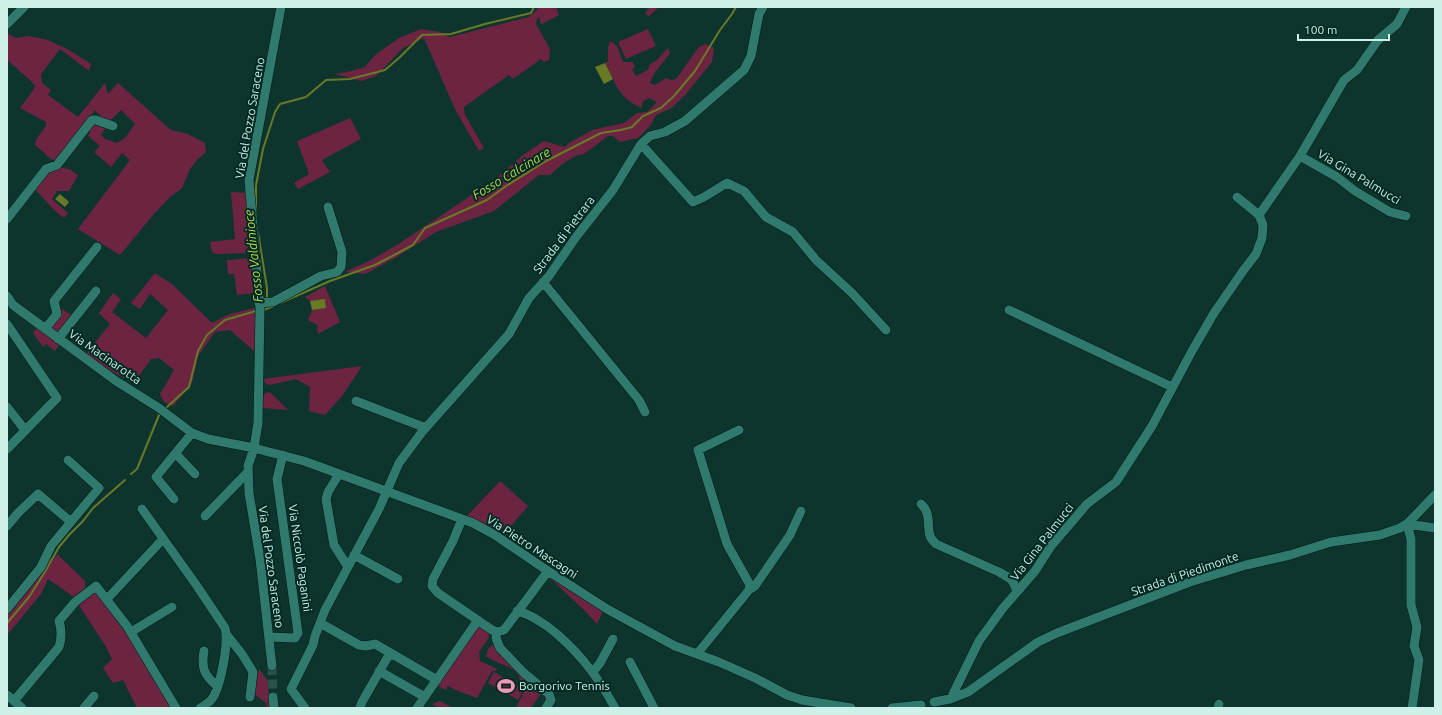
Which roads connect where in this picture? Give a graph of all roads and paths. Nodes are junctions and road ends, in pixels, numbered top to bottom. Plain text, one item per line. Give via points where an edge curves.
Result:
1 (24, 7) edge
2 (281, 7) edge
3 (763, 7) edge
4 (1406, 7) edge
5 (7, 24) edge
6 (113, 126) dead end
7 (642, 144) junction
8 (1300, 156) junction
9 (1237, 197) dead end
10 (328, 207) dead end
11 (1259, 215) junction
12 (1406, 216) dead end
13 (7, 219) edge
14 (98, 247) dead end
15 (543, 282) junction
16 (96, 291) dead end
17 (7, 296) edge
18 (259, 303) junction
19 (1009, 310) dead end
20 (7, 324) edge
21 (45, 329) junction
22 (886, 330) dead end
23 (58, 339) junction
24 (1172, 387) junction
25 (356, 401) dead end
26 (7, 407) edge
27 (645, 412) dead end
28 (426, 428) junction
29 (26, 430) junction
30 (739, 430) dead end
31 (192, 433) junction
32 (254, 448) junction
33 (7, 449) edge
34 (176, 454) junction
35 (283, 455) junction
36 (68, 460) dead end
37 (248, 472) junction
38 (195, 474) dead end
39 (339, 474) junction
40 (386, 492) junction
41 (1435, 495) edge
42 (174, 498) dead end
43 (922, 504) dead end
44 (142, 509) dead end
45 (801, 511) dead end
46 (205, 516) dead end
47 (462, 519) junction
48 (71, 522) junction
49 (1407, 524) junction
50 (7, 526) edge
51 (1435, 528) edge
52 (164, 539) junction
53 (354, 555) junction
54 (348, 567) junction
55 (548, 571) junction
56 (398, 579) dead end
57 (749, 590) junction
58 (1018, 592) junction
59 (107, 599) junction
60 (172, 607) dead end
61 (7, 609) edge
62 (517, 611) junction
63 (478, 620) junction
64 (320, 623) junction
65 (131, 632) junction
66 (497, 632) junction
67 (298, 633) junction
68 (227, 635) junction
69 (315, 636) junction
70 (268, 637) junction
71 (613, 639) dead end
72 (204, 651) dead end
73 (390, 653) junction
74 (698, 654) junction
75 (630, 662) dead end
76 (272, 666) tunnel mouth
77 (379, 671) junction
78 (593, 672) junction
79 (437, 680) junction
80 (217, 686) junction
81 (7, 695) edge
82 (94, 696) dead end
83 (425, 696) junction
84 (250, 697) dead end
85 (273, 697) tunnel mouth
86 (951, 699) junction
87 (14, 701) junction
88 (938, 706) edge
89 (905, 707) edge
90 (919, 707) edge
91 (22, 708) edge
92 (84, 708) edge
93 (176, 708) edge
94 (200, 708) edge
95 (274, 708) edge
96 (305, 708) edge
97 (360, 708) edge
98 (417, 708) edge
99 (546, 708) edge
100 (614, 708) edge
101 (654, 708) edge
102 (851, 708) edge
103 (892, 708) edge
104 (1412, 708) edge

1 - 5 street
2 - 18 street, Via del Pozzo Saraceno via 249,180
3 - 7 street, Strada di Pietrara via 759,14 751,56 744,70 685,121 665,132 650,136
4 - 8 street, Via Gina Palmucci via 1397,24 1378,40 1357,70 1344,80
6 - 13 street via 92,120 57,165 46,169
7 - 15 street, Strada di Pietrara via 612,190
7 - 22 street via 692,202 728,183 744,191 766,217 793,232 816,260 852,293
8 - 11 street, Via Gina Palmucci
8 - 12 street, Via Gina Palmucci via 1390,212
9 - 11 street
10 - 18 street via 342,252 341,266 337,272 321,276 273,302
11 - 24 street, Via Gina Palmucci via 1263,225 1262,238 1256,254 1214,313
14 - 21 street via 54,301 57,314
15 - 27 street via 639,400
15 - 28 street, Strada di Pietrara via 529,298 509,334
16 - 23 street
17 - 21 street, Via Macinarotta via 13,305
18 - 32 street, Via del Pozzo Saraceno via 258,423
19 - 24 street
20 - 29 street via 57,398
21 - 23 street, Via Macinarotta
23 - 31 street, Via Macinarotta via 160,408
24 - 58 street, Via Gina Palmucci via 1152,426 1116,482 1087,504 1051,546
25 - 28 street
26 - 29 street
28 - 40 street, Strada di Pietrara via 399,463
29 - 33 street
30 - 57 street via 698,450 727,544 750,585
31 - 32 street, Via Macinarotta via 208,439
31 - 34 street
32 - 35 street, Via Pietro Mascagni
32 - 37 street, Via del Pozzo Saraceno
34 - 38 street
34 - 42 street via 156,477
35 - 39 street, Via Pietro Mascagni
35 - 67 street, Via Niccolò Paganini via 277,479
36 - 48 street via 99,488
37 - 46 street
37 - 70 street, Via del Pozzo Saraceno
39 - 40 street, Via Pietro Mascagni
39 - 54 street via 326,499 334,545
40 - 47 street, Via Pietro Mascagni
40 - 53 street, Strada di Pietrara
41 - 49 street, Strada di Piedimonte
43 - 58 street via 926,511 930,538 936,544 1011,579
44 - 52 street
45 - 57 street via 790,535 755,586
47 - 55 street, Via Pietro Mascagni via 495,535
47 - 63 street via 432,586 438,593
48 - 50 street via 38,494
48 - 61 street via 51,546 41,567
49 - 51 street
49 - 86 street, Strada di Piedimonte via 1380,535 1331,542 1197,580 1057,633 1038,642 968,692
49 - 104 street via 1411,539 1411,605 1417,627 1414,646 1419,660
52 - 59 street
52 - 68 street via 225,628
53 - 54 street, Strada di Pietrara
53 - 56 street
54 - 64 street, Strada di Pietrara
55 - 62 street
55 - 74 street, Via Pietro Mascagni via 607,609 675,646
57 - 74 street
58 - 86 street, Via Gina Palmucci via 979,641
59 - 65 street
59 - 87 street via 96,586 75,602 59,620 62,631 59,647
60 - 65 street
62 - 66 street via 504,630
62 - 78 street via 532,616 557,634 577,652
63 - 66 street
63 - 79 street
64 - 69 street, Strada di Pietrara
64 - 73 street via 359,645 375,644
65 - 93 street
66 - 99 street via 496,638 500,648 549,694 551,700
67 - 69 street
67 - 70 street via 295,638
68 - 80 street via 222,671
68 - 84 street via 253,672
69 - 96 street, Strada di Pietrara via 291,689
70 - 76 street, Via del Pozzo Saraceno
71 - 78 street
72 - 80 street via 203,668 209,680
73 - 77 street
73 - 79 street
74 - 102 street, Via Pietro Mascagni via 755,678 787,695
75 - 101 street
77 - 83 street
77 - 97 street
78 - 100 street
79 - 83 street
80 - 94 street via 209,702
81 - 87 street
82 - 92 street
83 - 98 street
85 - 95 street
86 - 88 street, Strada di Piedimonte
87 - 91 street
88 - 90 street, Strada di Piedimonte via 928,702
89 - 90 street
89 - 103 street

